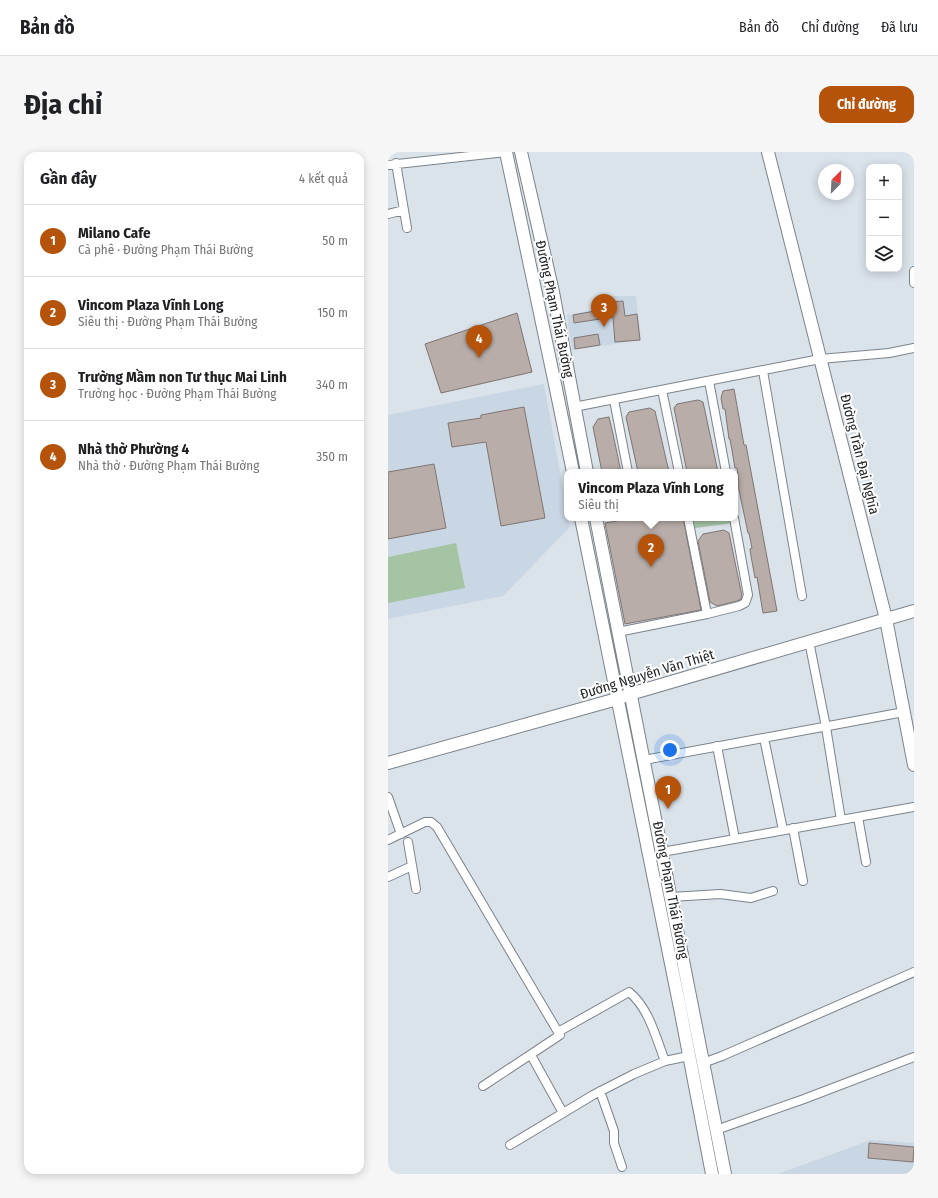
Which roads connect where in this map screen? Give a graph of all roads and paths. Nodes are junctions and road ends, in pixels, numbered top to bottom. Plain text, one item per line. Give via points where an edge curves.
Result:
1 (506, 152) edge
2 (521, 152) edge
3 (768, 152) edge
4 (392, 164) edge
5 (404, 210) junction
6 (388, 214) edge
7 (407, 228) dead end
8 (914, 271) edge
9 (914, 283) edge
10 (914, 348) edge
11 (820, 359) junction
12 (763, 371) junction
13 (709, 381) junction
14 (662, 390) junction
15 (614, 400) junction
16 (574, 407) junction
17 (583, 453) junction
18 (570, 456) junction
19 (572, 469) edge
20 (586, 469) edge
21 (627, 469) edge
22 (678, 469) edge
23 (725, 469) edge
24 (582, 521) edge
25 (599, 521) edge
26 (689, 521) edge
27 (735, 521) edge
28 (802, 596) dead end
29 (914, 611) edge
30 (707, 614) junction
31 (886, 618) junction
32 (618, 632) junction
33 (809, 641) junction
34 (630, 694) junction
35 (617, 699) junction
36 (904, 712) junction
37 (826, 727) junction
38 (764, 738) junction
39 (717, 746) junction
40 (644, 760) junction
41 (388, 763) edge
42 (914, 765) edge
43 (388, 797) edge
44 (914, 807) edge
45 (858, 817) junction
46 (841, 820) junction
47 (793, 828) junction
48 (783, 830) junction
49 (401, 834) junction
50 (735, 839) junction
51 (388, 840) edge
52 (408, 842) dead end
53 (662, 852) junction
54 (648, 853) junction
55 (866, 862) dead end
56 (412, 866) junction
57 (388, 877) edge
58 (803, 880) dead end
59 (416, 889) dead end
60 (773, 891) dead end
61 (671, 897) junction
62 (914, 972) edge
63 (558, 1032) junction
64 (531, 1055) junction
65 (689, 1056) junction
66 (914, 1057) edge
67 (665, 1061) junction
68 (703, 1063) junction
69 (483, 1086) dead end
70 (600, 1091) junction
71 (563, 1113) junction
72 (716, 1130) junction
73 (510, 1145) dead end
74 (622, 1166) dead end
75 (712, 1174) edge
76 (725, 1174) edge

1 - 4 street
1 - 18 main road, Đường Phạm Thái Bường
2 - 16 main road, Đường Phạm Thái Bường via 553,292
3 - 11 main road, Đường Trần Đại Nghĩa
4 - 5 street
5 - 6 street
5 - 7 street
8 - 9 street
10 - 11 street via 889,354
11 - 12 street
11 - 31 main road, Đường Trần Đại Nghĩa
12 - 13 street
12 - 28 street
13 - 14 street
13 - 23 street
14 - 15 street
14 - 22 street
15 - 16 street
15 - 21 street
16 - 17 main road, Đường Phạm Thái Bường
17 - 18 main road
17 - 20 main road, Đường Phạm Thái Bường
18 - 19 main road, Đường Phạm Thái Bường
24 - 35 main road, Đường Phạm Thái Bường
25 - 32 main road, Đường Phạm Thái Bường
26 - 30 street
27 - 30 street via 747,599 741,606
29 - 31 main road, Đường Nguyễn Văn Thiệt
30 - 32 street
31 - 33 main road, Đường Nguyễn Văn Thiệt
31 - 36 main road, Đường Trần Đại Nghĩa
32 - 34 main road, Đường Phạm Thái Bường
33 - 34 main road, Đường Nguyễn Văn Thiệt
33 - 37 street
34 - 35 main road, Đường Nguyễn Văn Thiệt
34 - 40 main road, Đường Phạm Thái Bường
35 - 41 main road, Đường Nguyễn Văn Thiệt
35 - 54 main road, Đường Phạm Thái Bường
36 - 37 street
36 - 42 main road, Đường Trần Đại Nghĩa
37 - 38 street
37 - 46 street
38 - 39 street
38 - 48 street
39 - 40 street
39 - 50 street
40 - 53 main road, Đường Phạm Thái Bường
43 - 49 street
44 - 45 street
45 - 46 street
45 - 55 street
46 - 47 street
47 - 48 street
47 - 58 street
48 - 50 street
49 - 51 street
49 - 63 street via 425,822 431,822 437,828
50 - 53 street
52 - 56 street
53 - 54 main road
53 - 61 main road, Đường Phạm Thái Bường
54 - 65 main road, Đường Phạm Thái Bường
56 - 57 street
56 - 59 street
60 - 61 street via 751,898 720,894
61 - 68 main road, Đường Phạm Thái Bường
62 - 68 street
63 - 64 street via 560,1035
63 - 67 street via 629,992 646,1013
64 - 69 street
64 - 71 street
65 - 67 street
65 - 75 main road, Đường Phạm Thái Bường
66 - 72 street
67 - 70 street
68 - 72 main road, Đường Phạm Thái Bường
70 - 71 street
70 - 74 street via 614,1131 614,1143
71 - 73 street
72 - 76 main road, Đường Phạm Thái Bường

